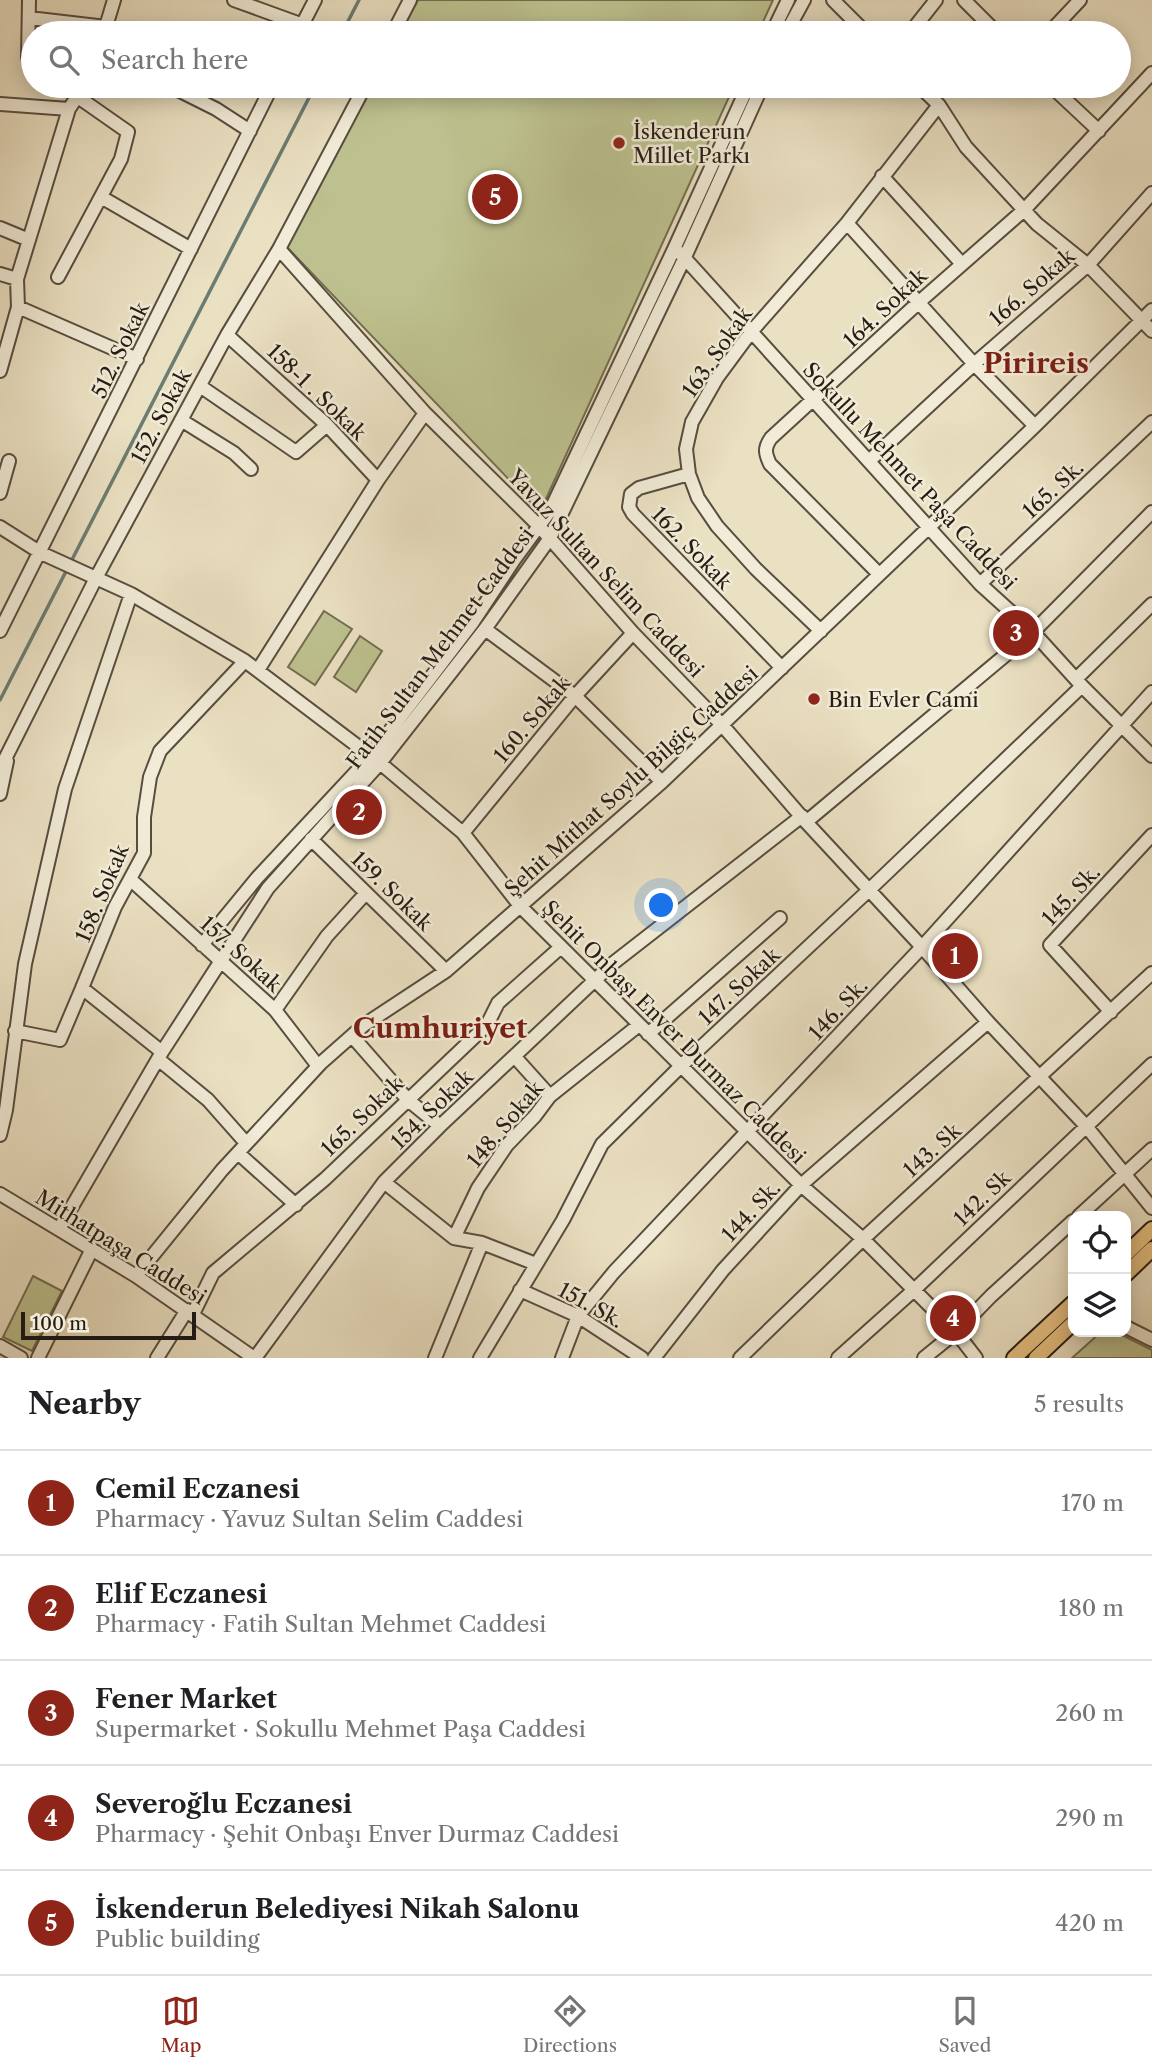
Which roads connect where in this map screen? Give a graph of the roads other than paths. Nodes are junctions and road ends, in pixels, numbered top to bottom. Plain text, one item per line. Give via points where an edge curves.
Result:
1 (29, 0) edge
2 (114, 0) edge
3 (234, 0) edge
4 (315, 0) edge
5 (410, 0) edge
6 (788, 0) edge
7 (804, 0) edge
8 (833, 0) edge
9 (936, 0) edge
10 (964, 0) edge
11 (1080, 0) edge
12 (29, 18) junction
13 (29, 21) edge
14 (48, 21) edge
15 (108, 21) edge
16 (283, 21) edge
17 (305, 21) edge
18 (399, 21) edge
19 (778, 21) edge
20 (793, 21) edge
21 (854, 21) edge
22 (919, 21) edge
23 (985, 21) edge
24 (1060, 21) edge
25 (1152, 73) edge
26 (1131, 96) edge
27 (76, 98) edge
28 (89, 98) edge
29 (193, 98) edge
30 (266, 98) edge
31 (359, 98) edge
32 (743, 98) edge
33 (757, 98) edge
34 (932, 98) edge
35 (1064, 98) edge
36 (1129, 98) edge
37 (0, 104) edge
38 (939, 105) junction
39 (69, 109) junction
40 (250, 131) junction
41 (1099, 131) junction
42 (882, 176) junction
43 (1152, 193) edge
44 (101, 197) junction
45 (1024, 210) junction
46 (847, 223) junction
47 (0, 228) edge
48 (29, 240) junction
49 (674, 248) junction
50 (191, 249) junction
51 (279, 249) junction
52 (685, 257) junction
53 (962, 264) junction
54 (1088, 265) junction
55 (0, 274) edge
56 (58, 277) dead end
57 (17, 279) junction
58 (918, 303) junction
59 (18, 307) junction
60 (1152, 310) edge
61 (1142, 321) junction
62 (1152, 331) edge
63 (751, 332) junction
64 (5, 334) edge
65 (227, 335) junction
66 (137, 359) junction
67 (974, 364) junction
68 (0, 371) edge
69 (200, 386) junction
70 (813, 401) junction
71 (425, 413) junction
72 (181, 420) junction
73 (1152, 422) edge
74 (327, 425) junction
75 (1035, 426) junction
76 (9, 461) dead end
77 (869, 461) junction
78 (251, 469) dead end
79 (689, 474) junction
80 (379, 480) junction
81 (0, 493) edge
82 (1152, 512) edge
83 (539, 526) junction
84 (0, 527) edge
85 (929, 528) junction
86 (550, 538) junction
87 (41, 552) junction
88 (879, 574) junction
89 (96, 578) junction
90 (980, 584) junction
91 (131, 594) junction
92 (1152, 604) edge
93 (485, 629) junction
94 (0, 631) edge
95 (821, 631) junction
96 (1033, 632) junction
97 (633, 633) junction
98 (245, 661) junction
99 (782, 668) junction
100 (258, 670) junction
101 (1079, 683) junction
102 (1152, 692) edge
103 (575, 696) junction
104 (1122, 724) junction
105 (723, 726) junction
106 (8, 753) junction
107 (1152, 756) edge
108 (375, 760) junction
109 (0, 769) edge
110 (662, 782) junction
111 (0, 794) edge
112 (804, 819) junction
113 (463, 833) junction
114 (1152, 835) edge
115 (311, 839) junction
116 (273, 861) junction
117 (130, 879) junction
118 (268, 888) junction
119 (869, 890) junction
120 (366, 893) junction
121 (521, 907) junction
122 (780, 918) dead end
123 (202, 945) junction
124 (561, 947) junction
125 (922, 947) junction
126 (219, 961) junction
127 (446, 971) junction
128 (1152, 973) edge
129 (596, 981) junction
130 (82, 988) junction
131 (275, 1010) junction
132 (1111, 1012) junction
133 (988, 1022) junction
134 (644, 1029) junction
135 (15, 1031) junction
136 (352, 1036) junction
137 (160, 1056) junction
138 (514, 1057) junction
139 (1152, 1064) edge
140 (318, 1066) junction
141 (681, 1066) junction
142 (1040, 1077) junction
143 (550, 1096) junction
144 (408, 1100) junction
145 (440, 1126) junction
146 (1086, 1126) junction
147 (749, 1132) junction
148 (0, 1135) edge
149 (242, 1148) junction
150 (1152, 1149) edge
151 (1125, 1175) junction
152 (384, 1182) junction
153 (801, 1185) junction
154 (0, 1194) edge
155 (296, 1205) junction
156 (1152, 1208) edge
157 (1085, 1211) edge
158 (1068, 1226) edge
159 (59, 1229) junction
160 (1152, 1229) edge
161 (454, 1238) junction
162 (863, 1239) junction
163 (482, 1243) junction
164 (92, 1249) junction
165 (1131, 1249) edge
166 (1152, 1249) edge
167 (536, 1264) junction
168 (1131, 1268) edge
169 (136, 1276) junction
170 (520, 1290) junction
171 (915, 1290) junction
172 (1068, 1308) edge
173 (190, 1312) junction
174 (578, 1315) junction
175 (1068, 1328) edge
176 (1131, 1330) edge
177 (956, 1332) junction
178 (1152, 1340) edge
179 (0, 1346) edge
180 (21, 1358) edge
181 (38, 1358) edge
182 (157, 1358) edge
183 (254, 1358) edge
184 (435, 1358) edge
185 (480, 1358) edge
186 (562, 1358) edge
187 (642, 1358) edge
188 (654, 1358) edge
189 (740, 1358) edge
190 (838, 1358) edge
191 (925, 1358) edge
192 (976, 1358) edge
193 (1014, 1358) edge
194 (1036, 1358) edge

1 - 12 street
2 - 15 street
3 - 16 street
4 - 17 street
5 - 18 street
6 - 19 street
7 - 20 street
8 - 21 street
9 - 22 street
10 - 23 street
11 - 24 street
12 - 13 street
12 - 14 street
25 - 26 street, 164. Sokak
27 - 39 street
28 - 44 street via 128,132 121,159
29 - 40 street
30 - 40 street, 512. Sokak
31 - 51 street, 152. Sokak
32 - 49 street, Fatih Sultan Mehmet Caddesi
33 - 52 street, Fatih Sultan Mehmet Caddesi
34 - 38 street
35 - 41 street
36 - 41 street, 164. Sokak
37 - 39 street
38 - 42 street, 163. Sokak
38 - 45 street via 966,147
39 - 48 street
40 - 50 street, 512. Sokak
41 - 45 street, 164. Sokak
42 - 46 street, 163. Sokak
42 - 53 street
43 - 54 street, 166. Sokak
44 - 50 street
44 - 56 street
45 - 53 street, 164. Sokak
45 - 54 street
46 - 58 street
46 - 63 street, 163. Sokak
47 - 48 street
48 - 57 street
49 - 52 street, Sokullu Mehmet Paşa Caddesi
49 - 83 street, Fatih Sultan Mehmet Caddesi
50 - 66 street, 512. Sokak
51 - 65 street, 152. Sokak
51 - 71 street, Yavuz Sultan Selim Caddesi
52 - 63 street, Sokullu Mehmet Paşa Caddesi
52 - 86 street, Fatih Sultan Mehmet Caddesi
53 - 58 street, 164. Sokak
54 - 61 street
54 - 67 street, 166. Sokak
55 - 57 street
57 - 59 street
58 - 67 street
58 - 70 street, 164. Sokak
59 - 64 street
59 - 66 street
60 - 61 street, Şehit Mithat Soylu Bilgiç Caddesi
61 - 62 street
61 - 75 street, Şehit Mithat Soylu Bilgiç Caddesi
63 - 70 street, Sokullu Mehmet Paşa Caddesi
63 - 79 street, 163. Sokak via 692,422
64 - 68 street
65 - 69 street, 152. Sokak
65 - 74 street, 158-1 . Sokak
66 - 87 street, 512. Sokak
67 - 75 street
67 - 77 street, 166. Sokak
69 - 72 street, 152. Sokak
69 - 74 street via 296,452
70 - 77 street, Sokullu Mehmet Paşa Caddesi
70 - 88 street, 164. Sokak via 771,438 765,454 788,484
71 - 80 street
71 - 83 street, Yavuz Sultan Selim Caddesi
72 - 78 street
72 - 89 street, 152. Sokak
73 - 90 street, 165. Sk.
74 - 80 street, 158-1 . Sokak
75 - 85 street, Şehit Mithat Soylu Bilgiç Caddesi
76 - 81 street
77 - 85 street, Sokullu Mehmet Paşa Caddesi
79 - 95 street, 163. Sokak via 717,526
79 - 99 street, 162. Sokak via 639,488 631,494 629,507
80 - 100 street
82 - 96 street, 154. Sokak
83 - 86 street, Yavuz Sultan Selim Caddesi
83 - 108 street, Fatih Sultan Mehmet Caddesi
84 - 87 street, Şehit Onbaşı Enver Durmaz Caddesi
85 - 88 street, Şehit Mithat Soylu Bilgiç Caddesi
85 - 90 street, Sokullu Mehmet Paşa Caddesi
86 - 93 street, Fatih Sultan Mehmet Caddesi
86 - 97 street, Yavuz Sultan Selim Caddesi
87 - 89 street, Şehit Onbaşı Enver Durmaz Caddesi
87 - 94 street, 512. Sokak
88 - 95 street, Şehit Mithat Soylu Bilgiç Caddesi
89 - 91 street, Şehit Onbaşı Enver Durmaz Caddesi
89 - 106 street, 152. Sokak
90 - 96 street, Sokullu Mehmet Paşa Caddesi
91 - 98 street, Şehit Onbaşı Enver Durmaz Caddesi
91 - 135 street via 65,789 24,964
92 - 101 street, 147. Sokak
93 - 103 street
93 - 108 street, Fatih Sultan Mehmet Caddesi
95 - 99 street, Şehit Mithat Soylu Bilgiç Caddesi
96 - 101 street, Sokullu Mehmet Paşa Caddesi
96 - 112 street, 154. Sokak
97 - 103 street, 160. Sokak
97 - 105 street, Yavuz Sultan Selim Caddesi
98 - 100 street, Şehit Onbaşı Enver Durmaz Caddesi
98 - 117 street, 158. Sokak via 160,751 150,777 144,853
99 - 105 street, Şehit Mithat Soylu Bilgiç Caddesi
100 - 108 street, Şehit Onbaşı Enver Durmaz Caddesi
101 - 104 street, Sokullu Mehmet Paşa Caddesi
101 - 119 street, 147. Sokak
102 - 104 street, 146. Sk.
103 - 110 street
103 - 113 street, 160. Sokak
104 - 107 street, Sokullu Mehmet Paşa Caddesi
104 - 125 street, 146. Sk.
105 - 110 street, Şehit Mithat Soylu Bilgiç Caddesi
105 - 112 street, Yavuz Sultan Selim Caddesi
106 - 109 street, 152. Sokak
106 - 111 street
108 - 113 street, Şehit Onbaşı Enver Durmaz Caddesi
108 - 115 street, Fatih Sultan Mehmet Caddesi
108 - 116 street, Fatih Sultan Mehmet Caddesi
110 - 121 street, Şehit Mithat Soylu Bilgiç Caddesi
112 - 119 street, Yavuz Sultan Selim Caddesi
112 - 129 street, 154. Sokak via 611,964
113 - 121 street, Şehit Onbaşı Enver Durmaz Caddesi
114 - 132 street, 145. Sk. via 1050,945
115 - 118 street, Fatih Sultan Mehmet Caddesi
115 - 120 street, 159. Sokak
116 - 118 street
116 - 123 street, Fatih Sultan Mehmet Caddesi
117 - 123 street, 157. Sokak
117 - 130 street, 158. Sokak
118 - 126 street, Fatih Sultan Mehmet Caddesi
119 - 125 street, Yavuz Sultan Selim Caddesi
119 - 141 street, 147. Sokak
120 - 127 street, 159. Sokak
120 - 131 street via 327,936
121 - 124 street, Şehit Onbaşı Enver Durmaz Caddesi
121 - 127 street, Şehit Mithat Soylu Bilgiç Caddesi
122 - 134 street, 148. Sokak
123 - 126 street, 157. Sokak
124 - 129 street, Şehit Onbaşı Enver Durmaz Caddesi
124 - 144 street, 165. Sokak via 498,1003 487,1025
125 - 133 street, Yavuz Sultan Selim Caddesi
125 - 147 street, 146. Sk.
126 - 131 street, 157. Sokak
126 - 137 street, Fatih Sultan Mehmet Caddesi
127 - 136 street, Şehit Mithat Soylu Bilgiç Caddesi
128 - 132 street, 143. Sk
129 - 134 street, Şehit Onbaşı Enver Durmaz Caddesi
129 - 138 street, 154. Sokak
130 - 135 street, 158. Sokak via 60,1040
130 - 137 street
131 - 140 street, 157. Sokak
132 - 142 street, 143. Sk
133 - 142 street, Yavuz Sultan Selim Caddesi
133 - 153 street, 144. Sk.
134 - 141 street, Şehit Onbaşı Enver Durmaz Caddesi
134 - 143 street, 148. Sokak
135 - 148 street
136 - 140 street, Şehit Mithat Soylu Bilgiç Caddesi
136 - 144 street
137 - 149 street via 208,1100
137 - 159 street, Fatih Sultan Mehmet Caddesi
138 - 143 street
138 - 145 street, 154. Sokak
139 - 146 street, 142. Sk
140 - 149 street, Şehit Mithat Soylu Bilgiç Caddesi
141 - 147 street, Şehit Onbaşı Enver Durmaz Caddesi
141 - 167 street, 147. Sokak via 602,1144
142 - 146 street, Yavuz Sultan Selim Caddesi
142 - 162 street, 143. Sk
143 - 161 street, 148. Sokak via 497,1156
144 - 145 street
144 - 155 street, 165. Sokak
145 - 152 street, 154. Sokak
146 - 151 street, Yavuz Sultan Selim Caddesi
146 - 171 street, 142. Sk
147 - 153 street, Şehit Onbaşı Enver Durmaz Caddesi
147 - 174 street, 146. Sk.
149 - 155 street
149 - 169 street, Şehit Mithat Soylu Bilgiç Caddesi
150 - 151 street
151 - 156 street, Yavuz Sultan Selim Caddesi
151 - 157 street
152 - 161 street
152 - 183 street, 154. Sokak
153 - 162 street, Şehit Onbaşı Enver Durmaz Caddesi
153 - 188 street, 144. Sk. via 723,1270
154 - 159 street, Mithatpaşa Caddesi
155 - 173 street, 165. Sokak via 213,1273
158 - 177 street
159 - 164 street, Mithatpaşa Caddesi
160 - 165 main road
161 - 163 street
162 - 171 street, Şehit Onbaşı Enver Durmaz Caddesi
162 - 189 street, 143. Sk
163 - 167 street
163 - 184 street
164 - 169 street, Mithatpaşa Caddesi
164 - 181 street
166 - 168 main road
167 - 170 street, 147. Sokak
169 - 173 street, Mithatpaşa Caddesi
170 - 174 street, 151. Sk.
170 - 185 street, 147. Sokak
171 - 177 street, Şehit Onbaşı Enver Durmaz Caddesi
171 - 190 street, 142. Sk
172 - 193 main road
173 - 182 street, 165. Sokak
173 - 183 street, Mithatpaşa Caddesi
174 - 186 street, 146. Sk.
174 - 187 street, 151. Sk.
175 - 194 main road
176 - 178 street
177 - 191 street
177 - 192 street, Şehit Onbaşı Enver Durmaz Caddesi
179 - 180 street

